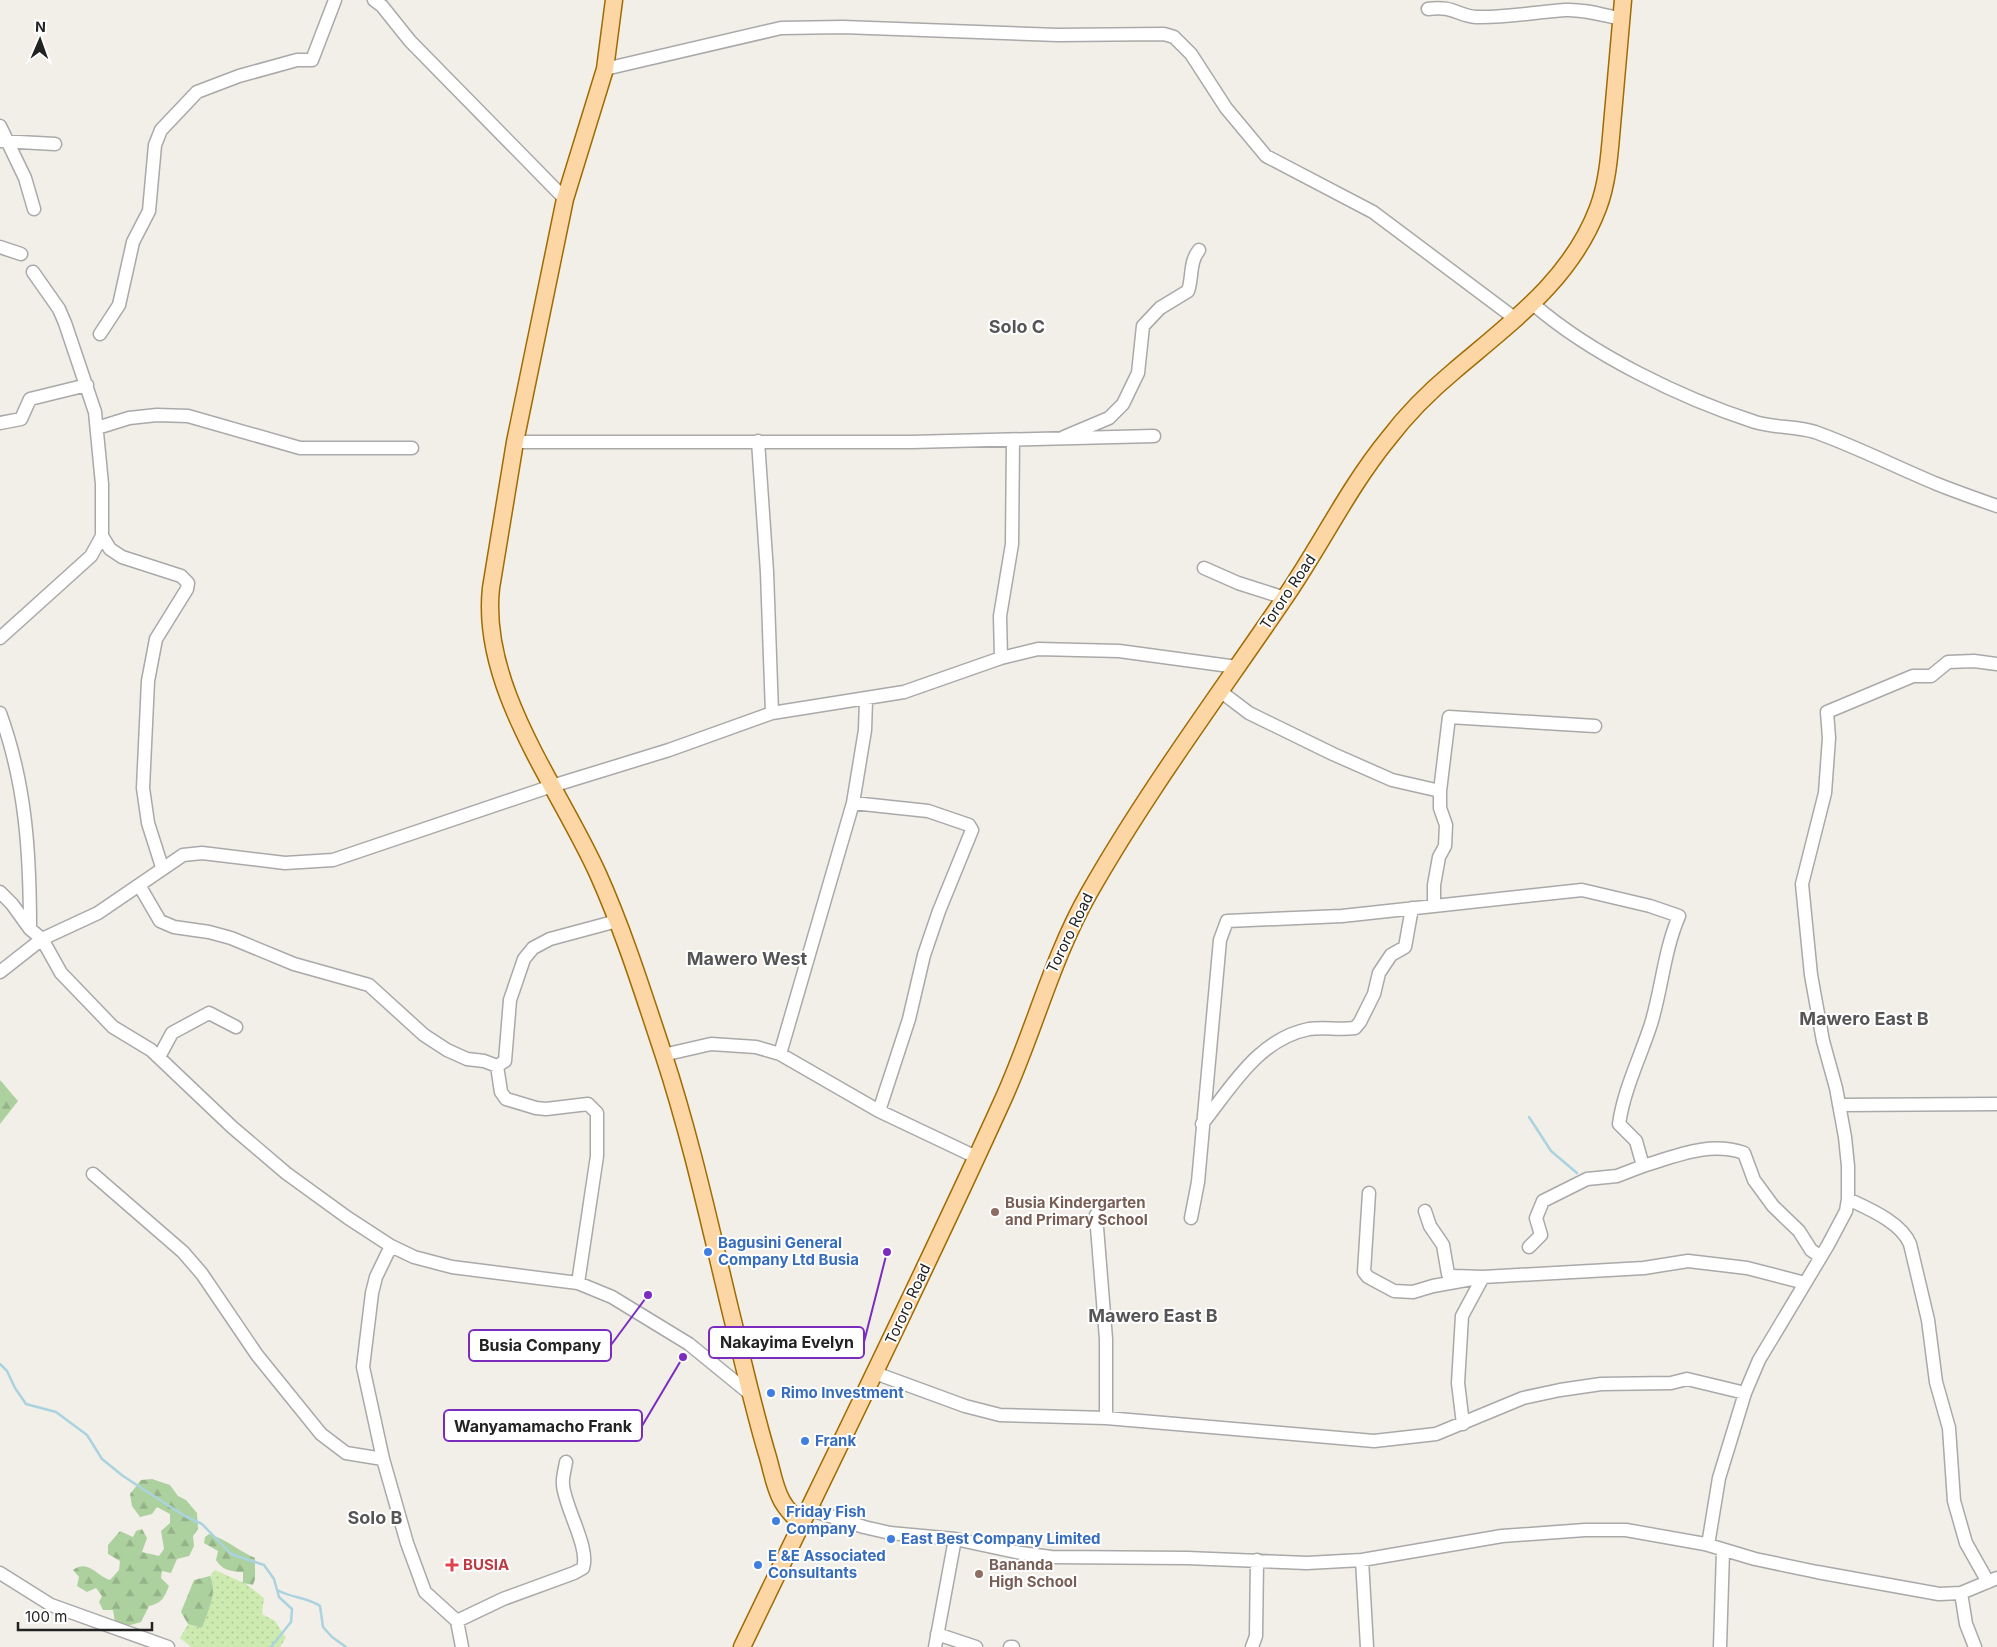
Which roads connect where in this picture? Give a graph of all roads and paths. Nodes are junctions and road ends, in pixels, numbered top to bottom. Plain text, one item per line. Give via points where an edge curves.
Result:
1 (335, 0) edge
2 (374, 0) edge
3 (614, 0) edge
4 (1624, 0) edge
5 (1428, 10) dead end
6 (1622, 19) junction
7 (605, 69) junction
8 (0, 126) edge
9 (3, 141) edge
10 (56, 144) dead end
11 (566, 199) junction
12 (34, 209) dead end
13 (0, 247) edge
14 (1199, 250) dead end
15 (21, 254) dead end
16 (33, 272) dead end
17 (1532, 304) junction
18 (1516, 320) junction
19 (100, 334) dead end
20 (87, 385) junction
21 (0, 422) edge
22 (97, 428) junction
23 (1154, 436) dead end
24 (1013, 440) junction
25 (1057, 440) junction
26 (758, 441) junction
27 (515, 442) junction
28 (412, 448) dead end
29 (1997, 506) edge
30 (102, 536) junction
31 (115, 553) junction
32 (91, 556) junction
33 (1204, 568) dead end
34 (1285, 598) junction
35 (0, 638) edge
36 (1000, 658) junction
37 (1997, 664) edge
38 (1237, 667) junction
39 (1220, 691) junction
40 (866, 700) junction
41 (0, 713) edge
42 (772, 713) junction
43 (1595, 726) dead end
44 (552, 786) junction
45 (1440, 791) junction
46 (853, 803) junction
47 (162, 868) junction
48 (139, 885) junction
49 (0, 892) edge
50 (1434, 906) junction
51 (1412, 908) junction
52 (617, 921) junction
53 (30, 929) junction
54 (42, 939) junction
55 (0, 972) edge
56 (236, 1027) dead end
57 (780, 1054) junction
58 (663, 1055) junction
59 (159, 1057) junction
60 (497, 1066) junction
61 (1997, 1104) edge
62 (1839, 1105) junction
63 (879, 1111) junction
64 (1202, 1124) junction
65 (976, 1157) junction
66 (1643, 1166) junction
67 (93, 1174) dead end
68 (1369, 1193) dead end
69 (1848, 1199) junction
70 (1425, 1211) dead end
71 (1096, 1215) dead end
72 (1191, 1218) dead end
73 (391, 1246) junction
74 (1529, 1246) dead end
75 (1822, 1257) junction
76 (1483, 1277) junction
77 (578, 1283) junction
78 (1804, 1283) junction
79 (876, 1373) junction
80 (749, 1393) junction
81 (1745, 1393) junction
82 (1106, 1418) junction
83 (1463, 1424) junction
84 (383, 1459) junction
85 (566, 1462) dead end
86 (805, 1517) junction
87 (955, 1539) junction
88 (1708, 1545) junction
89 (1723, 1550) junction
90 (1256, 1560) junction
91 (1362, 1560) junction
92 (0, 1573) edge
93 (1993, 1580) edge
94 (1961, 1593) junction
95 (457, 1620) junction
96 (936, 1641) edge
97 (168, 1647) edge
98 (462, 1647) edge
99 (742, 1647) edge
100 (976, 1647) edge
101 (1252, 1647) edge
102 (1368, 1647) edge
103 (1720, 1647) edge
104 (1975, 1647) edge

1 - 19 street via 312,60 298,60 239,76 197,92 161,130 155,145 149,211 133,242 119,304
2 - 11 street via 410,41
3 - 7 main road
4 - 6 main road, Tororo Road
5 - 6 street via 1440,7 1454,9 1473,17 1565,10
6 - 17 main road, Tororo Road via 1606,171 1597,210 1569,261
7 - 11 main road
7 - 18 street via 781,28 843,27 1058,35 1164,34 1174,37 1191,54 1226,108 1266,156 1373,212
8 - 9 street
9 - 10 street
9 - 12 street via 26,178
11 - 27 main road
13 - 15 street
14 - 25 street via 1191,264 1192,280 1188,291 1160,308 1143,326 1138,373 1124,404 1109,418
16 - 20 street via 60,309
17 - 18 main road, Tororo Road
17 - 29 street via 1561,328 1602,352 1718,408 1757,422 1814,432
18 - 34 main road, Tororo Road via 1450,374 1388,438
20 - 21 street via 30,399 21,419
20 - 22 street
22 - 28 street via 129,418 188,416 300,448
22 - 30 street
23 - 25 street
24 - 25 street
24 - 26 street
24 - 36 street via 1012,544 1000,616
26 - 27 street
26 - 42 street
27 - 44 main road via 491,588 491,632 507,690
30 - 31 street
30 - 32 street
31 - 32 street
31 - 47 street via 181,576 188,583 156,640 149,671 143,788 148,823
32 - 35 street
33 - 34 street
34 - 38 main road, Tororo Road
36 - 38 street via 1045,649 1112,650
36 - 40 street via 930,685
37 - 62 street via 1948,662 1931,676 1913,676 1827,712 1828,772 1822,810 1802,884 1811,975
38 - 39 main road, Tororo Road
39 - 45 street via 1250,713 1332,754 1392,780
39 - 65 main road, Tororo Road via 1116,848 1076,916 1048,980 1009,1086
40 - 42 street
40 - 46 street via 865,730
41 - 53 street via 13,751 28,831
42 - 44 street
43 - 45 street via 1449,717
44 - 47 street via 333,860 285,863 191,854
44 - 52 main road via 591,858
45 - 50 street via 1440,808 1446,825 1445,846 1439,857
46 - 57 street
46 - 63 street via 928,811 969,825 972,830 927,946 909,1019
47 - 48 street
48 - 54 street via 98,913
48 - 60 street via 160,921 174,927 231,938 294,964 369,985 424,1035 447,1050
49 - 53 street
50 - 51 street
50 - 66 street via 1582,890 1679,916 1670,938 1652,1022 1623,1099 1618,1124 1636,1141
51 - 64 street via 1405,948 1390,955 1355,1028 1308,1030 1268,1047 1252,1061
51 - 64 street via 1342,916 1227,921 1220,940
52 - 58 main road
52 - 60 street via 550,938 529,953 510,1000 505,1061
53 - 54 street
54 - 55 street
54 - 59 street via 61,973 83,998 112,1027
56 - 59 street via 209,1013 172,1033
57 - 58 street via 756,1047 711,1044
57 - 63 street
58 - 80 main road via 689,1141
59 - 73 street via 286,1173
60 - 77 street via 500,1092 506,1099 546,1109 588,1104 597,1113 597,1156
61 - 62 street
62 - 69 street via 1848,1166
63 - 65 street
64 - 72 street via 1198,1182
65 - 79 main road, Tororo Road
66 - 74 street via 1617,1176 1587,1179 1543,1201 1536,1218 1541,1235
66 - 75 street via 1701,1148 1733,1149 1744,1153 1754,1180 1773,1206 1799,1231 1811,1250
67 - 84 street via 183,1252 202,1274 257,1355 320,1434 346,1453
68 - 76 street via 1364,1260 1364,1272 1368,1277 1394,1291 1413,1292
69 - 75 street via 1846,1211
69 - 93 street via 1887,1221 1908,1238 1928,1320 1936,1382 1949,1428 1954,1501 1966,1543
70 - 76 street via 1430,1226 1443,1245 1448,1274
71 - 82 street via 1106,1339
73 - 77 street via 414,1257 452,1267
73 - 84 street via 376,1277 363,1356
75 - 78 street
76 - 78 street via 1644,1268 1688,1261 1747,1268
76 - 83 street via 1462,1316 1458,1383
77 - 80 street via 612,1296 689,1344
78 - 81 street via 1759,1360
79 - 82 street via 987,1413
79 - 86 main road, Tororo Road
80 - 86 main road via 778,1494 787,1510
81 - 83 street via 1686,1379 1671,1383 1601,1384 1523,1398
81 - 88 street via 1719,1478
82 - 83 street via 1374,1441 1436,1434
84 - 95 street via 425,1592
85 - 95 street via 563,1486 582,1549 582,1568 503,1598
86 - 87 street
86 - 99 main road, Tororo Road
87 - 90 street via 1021,1554 1051,1557
87 - 96 street
88 - 89 street
88 - 91 street via 1626,1530 1585,1530 1502,1536
89 - 94 street via 1818,1572 1939,1594
89 - 103 street
90 - 91 street via 1307,1563
90 - 101 street via 1256,1636
91 - 102 street
92 - 97 street via 51,1605
93 - 94 street
94 - 104 street via 1966,1624
95 - 98 street
96 - 100 street

